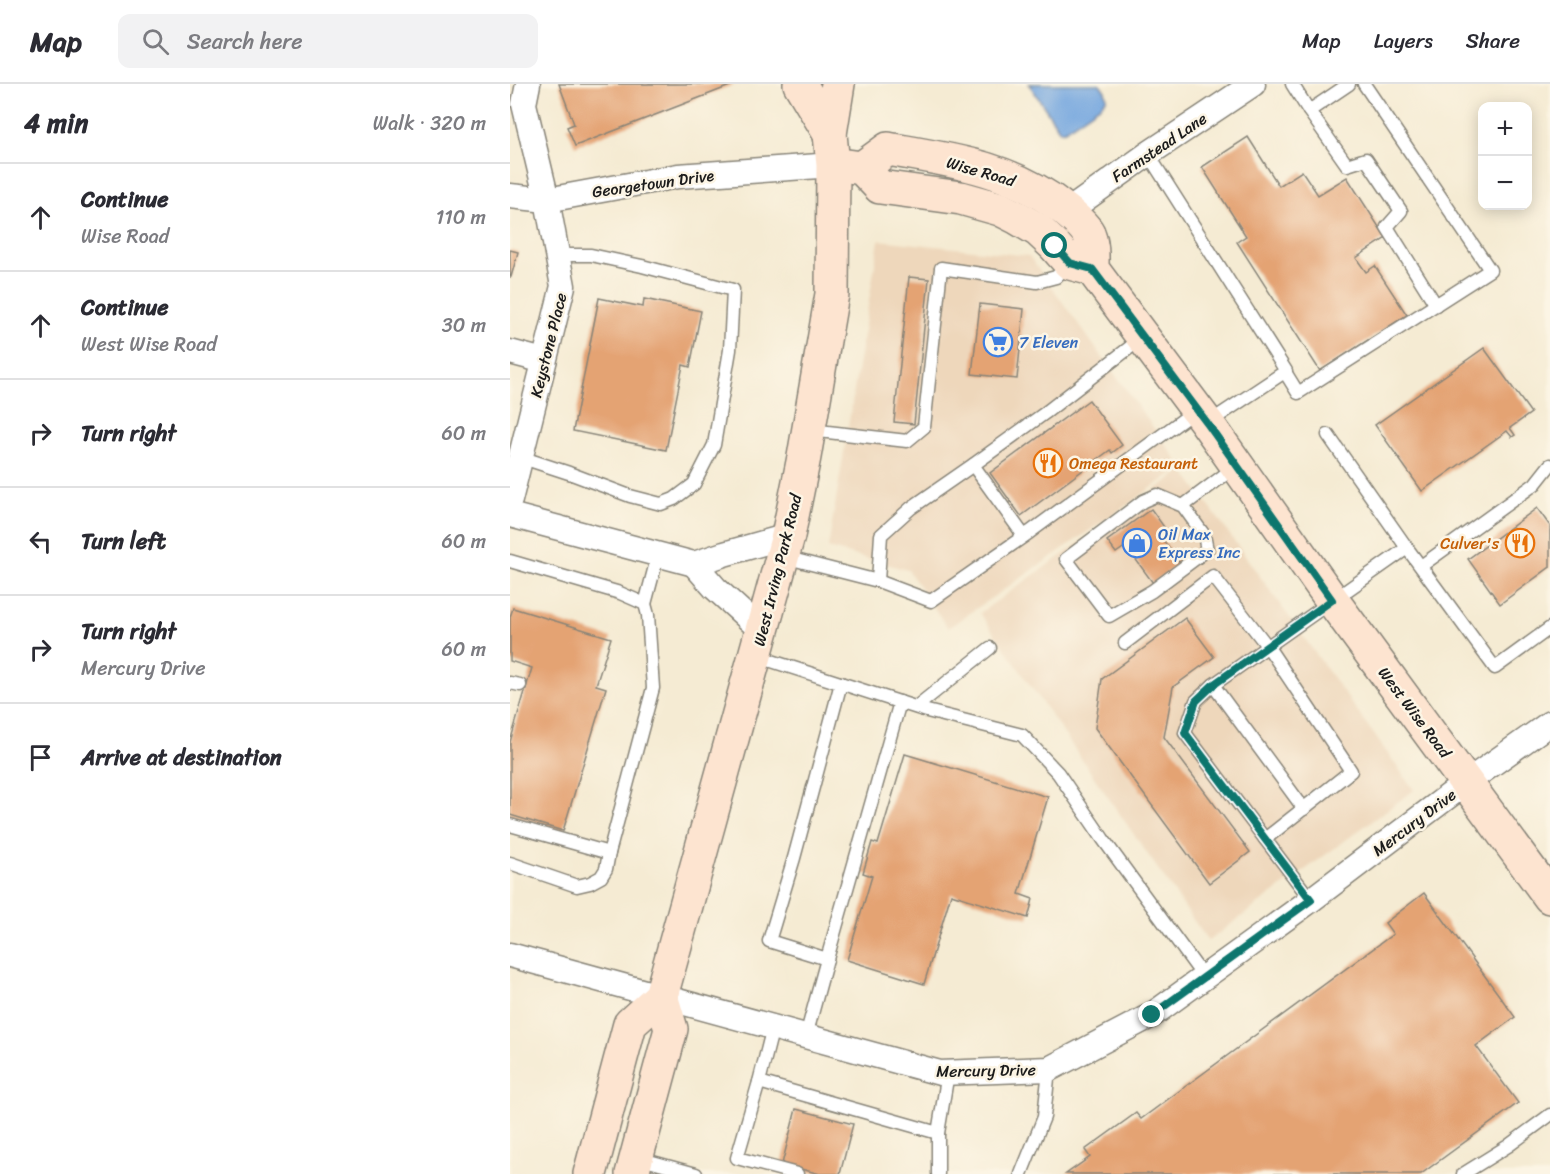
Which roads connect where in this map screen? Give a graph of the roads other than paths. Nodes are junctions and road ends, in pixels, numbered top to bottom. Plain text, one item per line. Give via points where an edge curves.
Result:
1 (528, 84) edge
2 (800, 84) edge
3 (838, 84) edge
4 (1253, 84) edge
5 (1292, 84) edge
6 (1349, 84) edge
7 (1365, 84) edge
8 (1309, 111) junction
9 (1148, 154) junction
10 (842, 156) junction
11 (510, 196) edge
12 (547, 200) junction
13 (1067, 212) junction
14 (557, 255) junction
15 (1081, 266) junction
16 (1436, 305) junction
17 (1142, 337) junction
18 (510, 352) edge
19 (544, 361) junction
20 (1285, 372) junction
21 (1202, 416) junction
22 (808, 430) junction
23 (1328, 435) dead end
24 (520, 458) junction
25 (973, 465) junction
26 (1237, 465) junction
27 (1550, 465) edge
28 (510, 500) edge
29 (1183, 506) junction
30 (510, 515) edge
31 (1280, 527) joint
32 (1024, 536) junction
33 (785, 546) junction
34 (1407, 548) junction
35 (658, 555) junction
36 (510, 561) edge
37 (694, 564) junction
38 (1421, 566) junction
39 (878, 581) junction
40 (1332, 600) junction
41 (645, 604) junction
42 (1550, 628) edge
43 (758, 643) junction
44 (1125, 643) dead end
45 (1268, 647) junction
46 (990, 648) dead end
47 (842, 683) junction
48 (1213, 685) junction
49 (900, 702) junction
50 (916, 707) junction
51 (1550, 723) edge
52 (1467, 782) junction
53 (1304, 809) junction
54 (510, 825) edge
55 (1265, 839) junction
56 (609, 853) junction
57 (510, 864) edge
58 (1550, 897) edge
59 (1311, 900) junction
60 (510, 955) edge
61 (827, 960) junction
62 (1203, 976) junction
63 (661, 996) junction
64 (773, 1027) junction
65 (806, 1036) junction
66 (1049, 1069) junction
67 (948, 1073) junction
68 (759, 1082) junction
69 (1550, 1115) edge
70 (938, 1132) junction
71 (634, 1166) edge
72 (590, 1174) edge
73 (696, 1174) edge
74 (797, 1174) edge
75 (938, 1174) edge
76 (1021, 1174) edge
77 (1463, 1174) edge

1 - 12 street, Keystone Place via 524,104
2 - 10 street
3 - 10 street, West Irving Park Road
4 - 9 street, Farmstead Lane
5 - 8 lane
6 - 8 lane
7 - 16 lane via 1490,270
8 - 16 lane via 1347,165 1366,159 1401,211 1387,227
9 - 13 street, Farmstead Lane
9 - 20 lane
10 - 12 street, Georgetown Drive via 678,176
10 - 13 street, Wise Road via 888,149 972,165 1021,182
10 - 15 street, Wise Road via 880,187 961,198 1000,209 1038,230
10 - 22 street, West Irving Park Road via 832,294
11 - 12 street, Georgetown Drive
12 - 14 street, Keystone Place
13 - 15 street, Wise Road via 1087,230 1092,245
14 - 19 street, Keystone Place via 563,286
14 - 24 lane via 591,255 733,290 730,350 714,445 694,484 661,504
15 - 17 street, Wise Road
15 - 22 lane via 1037,282 941,268 924,427 906,441
16 - 20 lane via 1299,393
17 - 21 street, Wise Road
17 - 25 lane
18 - 19 street
19 - 24 street, Keystone Place
20 - 21 lane
21 - 26 street, Wise Road
21 - 32 lane
22 - 33 street, West Irving Park Road
23 - 34 lane
24 - 28 street, Keystone Place
25 - 32 lane
25 - 39 lane via 880,535
26 - 29 lane
26 - 31 street, Wise Road
27 - 38 lane via 1535,484
29 - 29 lane via 1157,495 1143,501 1066,559 1109,616 1152,591 1207,550 1204,535
30 - 35 street
31 - 40 street, West Wise Road
32 - 39 lane via 932,601
33 - 37 street via 738,549
33 - 39 lane
33 - 43 street, West Irving Park Road
34 - 38 lane
34 - 40 lane
35 - 37 street
35 - 41 lane
36 - 41 lane
37 - 43 street
38 - 42 lane via 1495,668
40 - 45 lane
40 - 52 street, West Wise Road
41 - 56 lane via 654,688
43 - 47 lane
43 - 63 street, West Irving Park Road
44 - 45 lane via 1213,576
45 - 48 lane
45 - 53 lane via 1351,771
46 - 50 lane
47 - 49 lane
47 - 61 lane via 769,941
48 - 53 lane
48 - 55 lane via 1196,701 1185,733
49 - 50 lane
49 - 61 lane
50 - 62 lane via 1022,735 1058,773
51 - 52 street, Mercury Drive
52 - 58 street, West Wise Road
52 - 59 street, Mercury Drive
53 - 55 lane
54 - 56 lane
55 - 59 lane
56 - 57 lane via 601,877 577,886
59 - 62 street, Mercury Drive
60 - 63 street, Mercury Drive
61 - 65 lane
62 - 66 street, Mercury Drive via 1152,1015
63 - 64 street, Mercury Drive
63 - 71 street via 671,1029
63 - 72 street via 630,1024
64 - 65 street, Mercury Drive
64 - 68 lane
65 - 67 street, Mercury Drive
66 - 67 street, Mercury Drive
66 - 76 lane via 1044,1117
67 - 70 lane
68 - 70 lane
68 - 74 lane via 736,1158
69 - 77 lane
70 - 75 lane
71 - 73 lane

